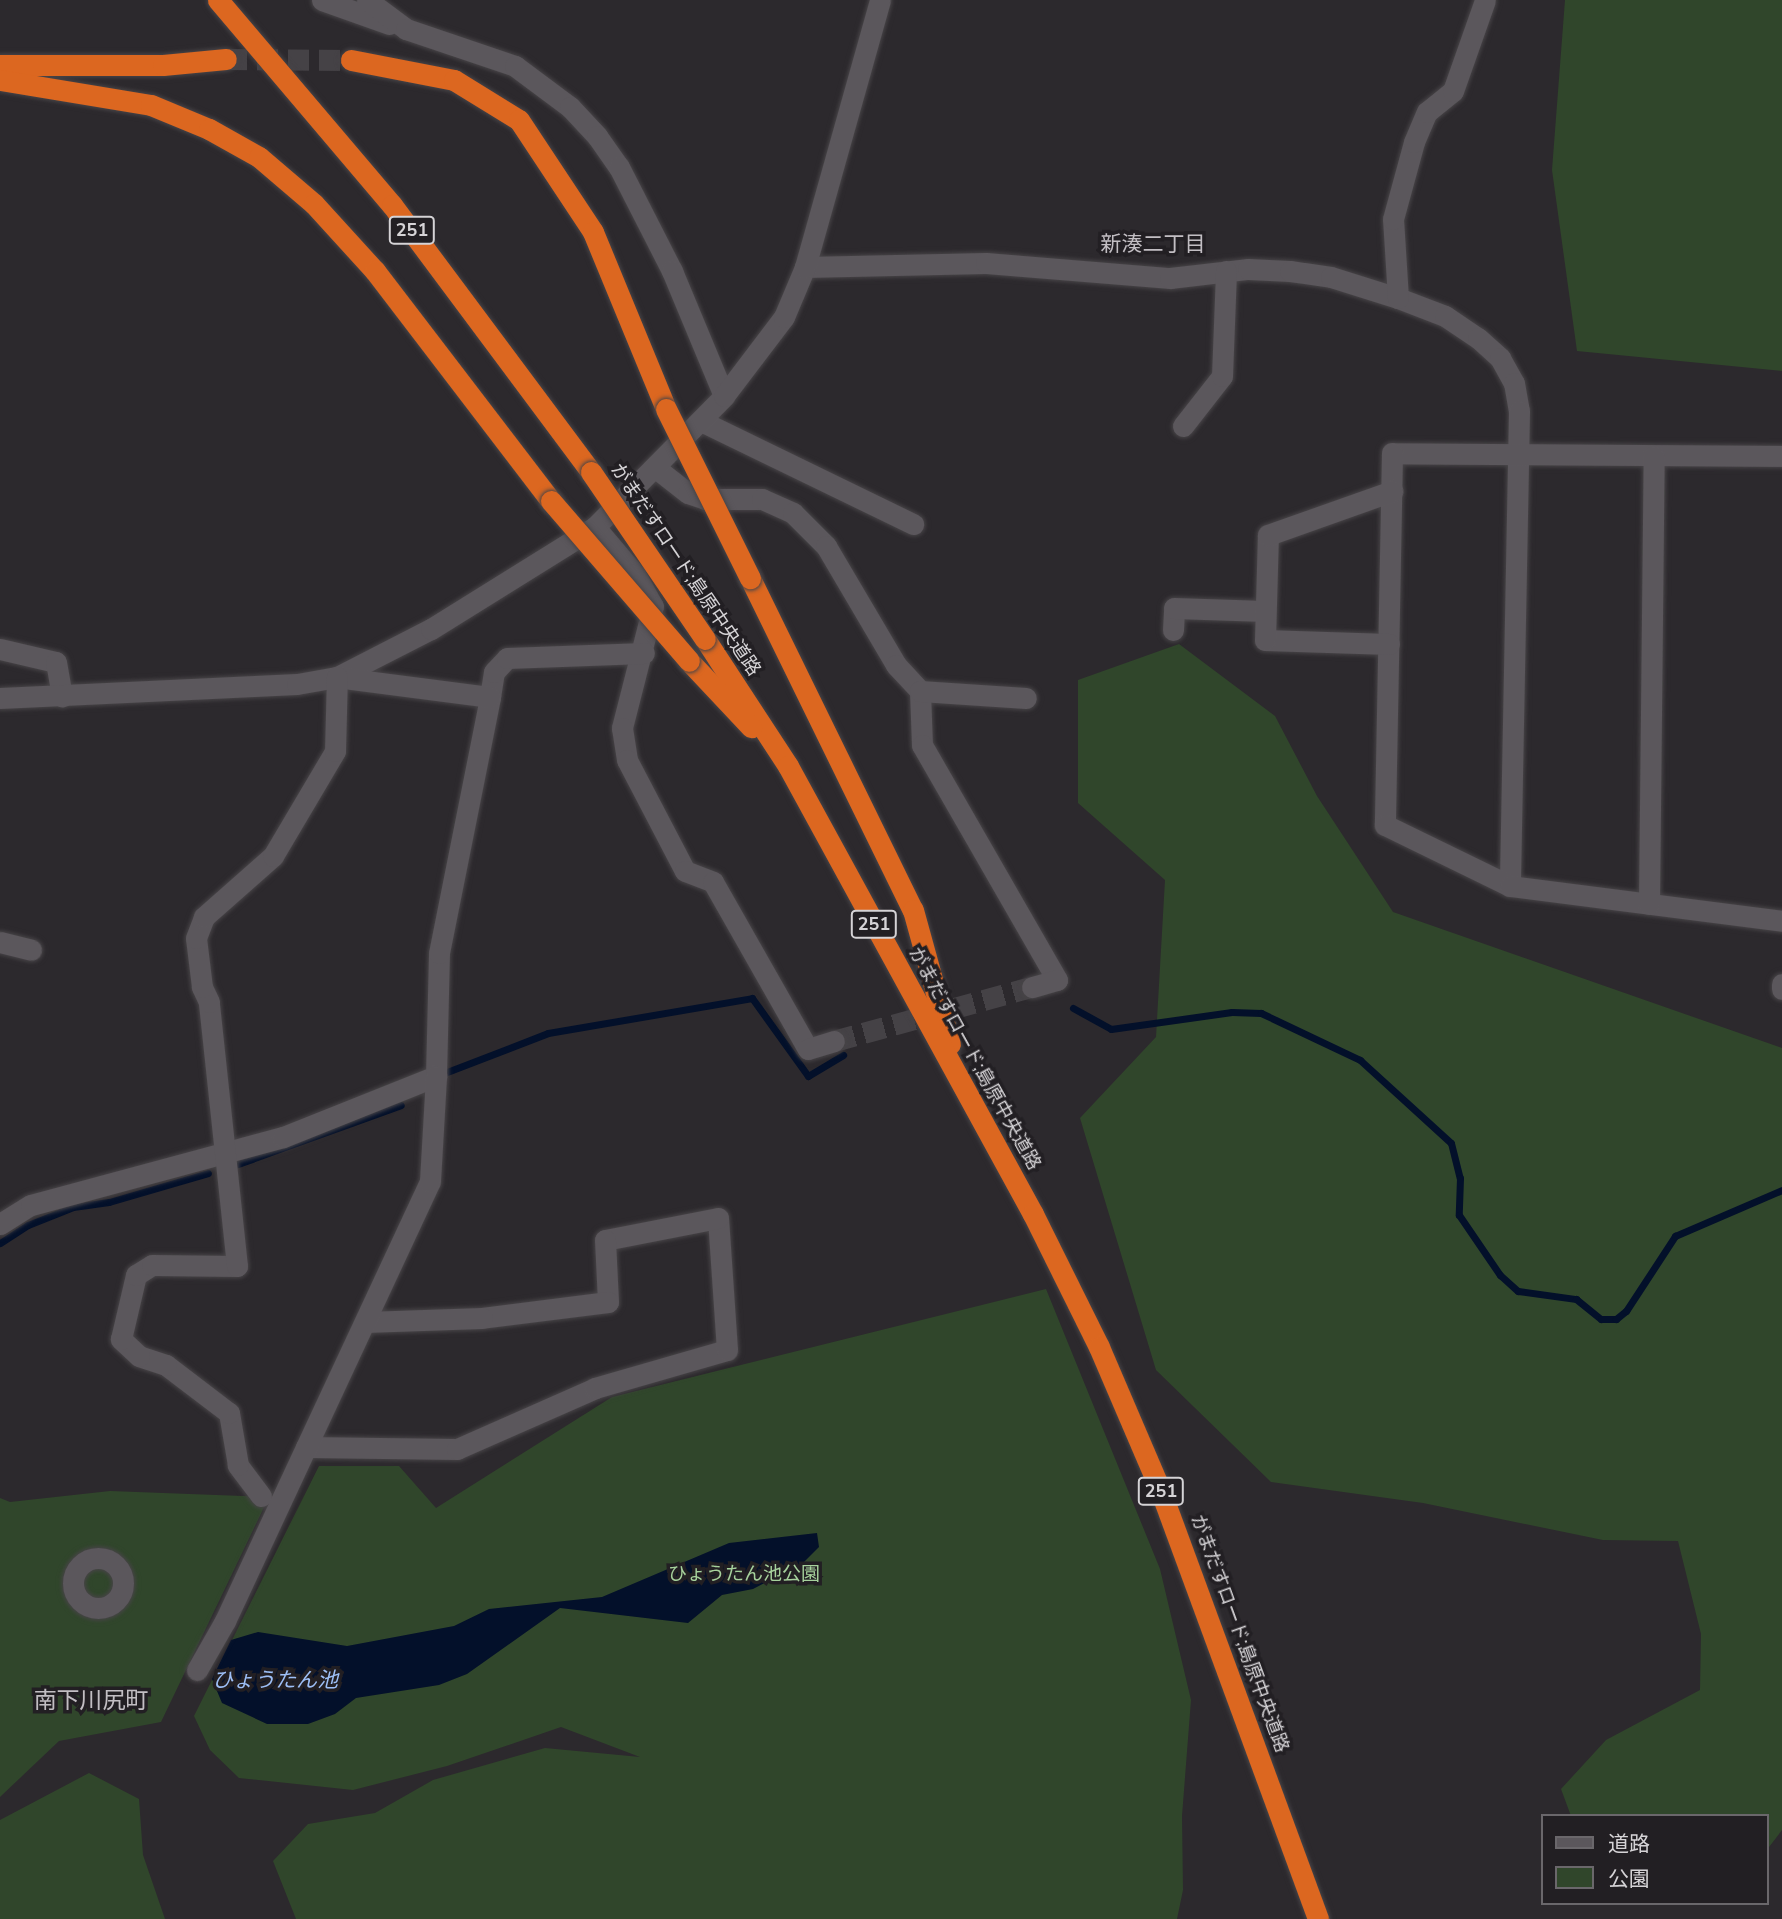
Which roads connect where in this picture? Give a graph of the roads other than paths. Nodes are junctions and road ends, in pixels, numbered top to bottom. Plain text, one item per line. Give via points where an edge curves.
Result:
1 (218, 0) edge
2 (322, 0) edge
3 (367, 0) edge
4 (880, 0) edge
5 (1485, 0) edge
6 (406, 29) junction
7 (226, 59) tunnel mouth
8 (351, 60) tunnel mouth
9 (0, 65) edge
10 (0, 80) edge
11 (806, 267) junction
12 (1226, 271) junction
13 (1398, 298) junction
14 (724, 396) junction
15 (701, 421) junction
16 (1183, 426) dead end
17 (1521, 455) junction
18 (1654, 456) junction
19 (1782, 457) edge
20 (657, 469) junction
21 (1392, 491) junction
22 (913, 524) dead end
23 (595, 527) junction
24 (1265, 611) junction
25 (1173, 630) dead end
26 (1389, 644) junction
27 (0, 649) edge
28 (644, 653) junction
29 (337, 677) junction
30 (920, 691) junction
31 (62, 696) junction
32 (490, 697) junction
33 (0, 698) edge
34 (1026, 698) dead end
35 (788, 766) junction
36 (1510, 886) junction
37 (1649, 904) junction
38 (1782, 921) edge
39 (0, 942) edge
40 (31, 950) dead end
41 (1032, 986) tunnel mouth
42 (834, 1041) tunnel mouth
43 (436, 1076) junction
44 (960, 1082) junction
45 (225, 1153) junction
46 (0, 1224) edge
47 (365, 1322) junction
48 (306, 1447) junction
49 (261, 1496) dead end
50 (197, 1671) dead end
51 (1318, 1919) edge

1 - 35 highway, がまだすロード;島原中央道路 / 251, bridge via 392,205 591,472
2 - 6 street
3 - 6 street
4 - 11 street
5 - 13 street via 1453,91 1427,112 1414,142 1393,219
6 - 14 street via 515,66 570,107 597,136 619,167 672,271
7 - 9 highway via 163,65
8 - 44 highway, bridge via 454,80 519,120 593,232 666,408 913,910
10 - 35 highway, bridge via 151,105 209,129 259,157 313,204 375,271 551,500 689,661
11 - 12 street via 986,262 1170,278
11 - 14 street via 784,317
12 - 13 street via 1290,271 1331,277
12 - 16 street via 1222,376
13 - 17 street via 1445,316 1500,358 1514,383
14 - 15 street
15 - 20 street
15 - 22 street
17 - 18 street
17 - 21 street via 1392,453
17 - 36 street
18 - 19 street
18 - 37 street
20 - 23 street
20 - 30 street via 688,492 725,501 762,499 811,527 896,665
21 - 24 street via 1268,535
21 - 26 street
23 - 28 street via 635,574 653,606
23 - 29 street via 442,622
24 - 25 street via 1174,608
24 - 26 street via 1265,640
26 - 36 street via 1385,825
27 - 31 street via 56,662
28 - 32 street via 507,658 494,672
28 - 42 street via 622,729 626,760 685,872 713,882 808,1049
29 - 31 street via 296,684
29 - 32 street
29 - 45 street via 335,751 274,856 204,917 197,938 202,987 209,1002
30 - 34 street
30 - 41 street via 922,746 1057,980
31 - 33 street
32 - 43 street via 439,953
35 - 44 highway, がまだすロード;島原中央道路 / 251
36 - 37 street
37 - 38 street
39 - 40 street
43 - 45 street via 369,1106
43 - 47 street via 430,1181
44 - 51 highway, がまだすロード;島原中央道路 / 251 via 1099,1347 1161,1492
45 - 46 street via 31,1205
45 - 49 street via 237,1266 152,1265 136,1275 121,1339 139,1356 166,1365 229,1413 238,1465
47 - 48 street
47 - 48 street via 482,1318 608,1302 605,1240 718,1218 727,1350 595,1388 457,1449
48 - 50 street

